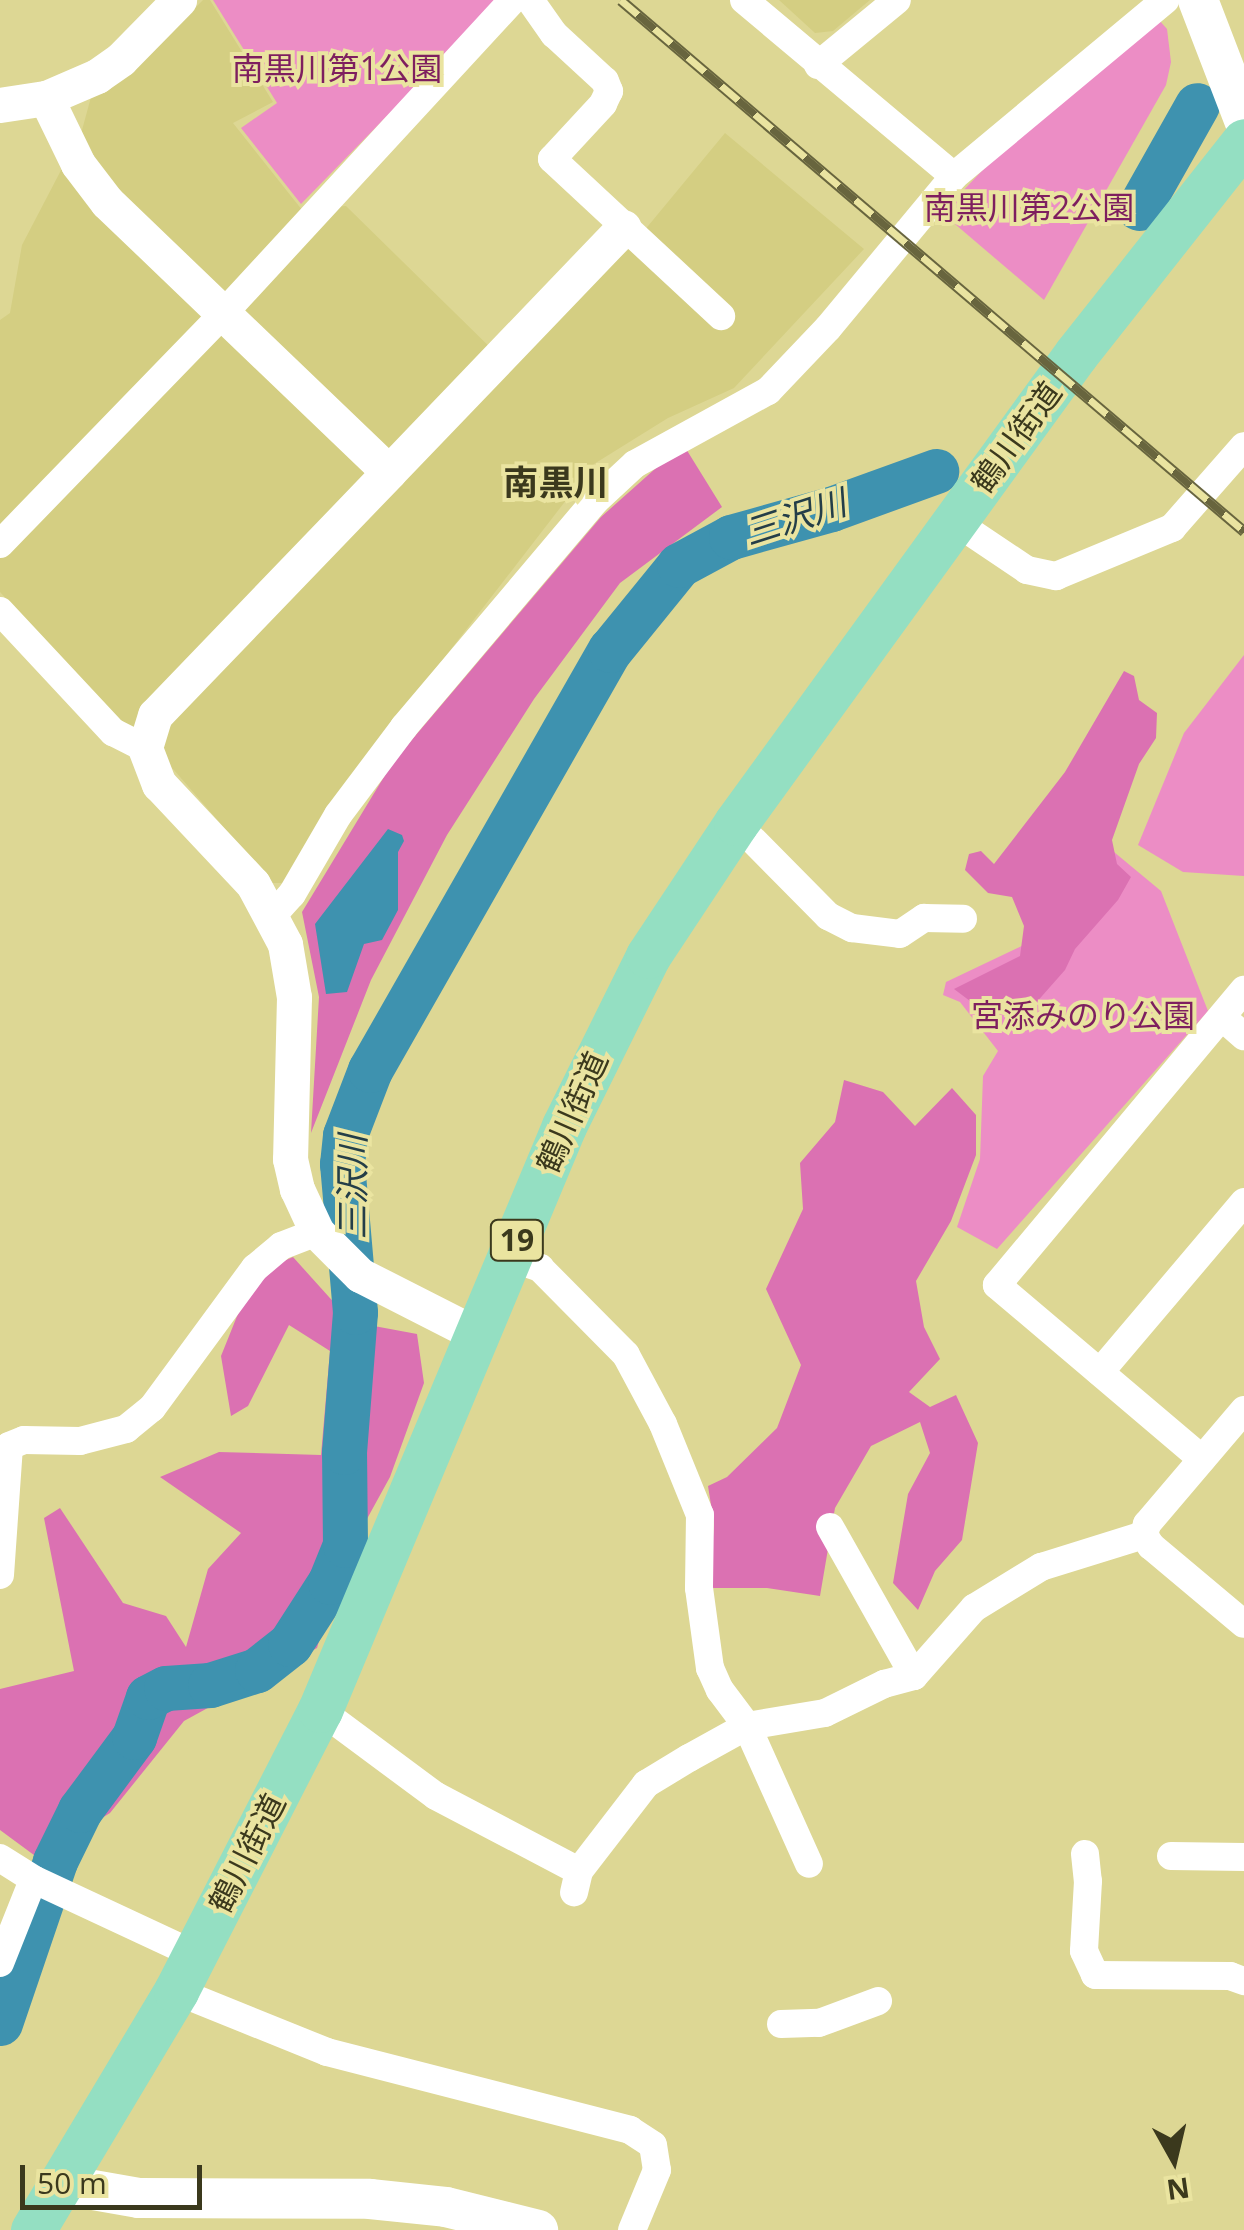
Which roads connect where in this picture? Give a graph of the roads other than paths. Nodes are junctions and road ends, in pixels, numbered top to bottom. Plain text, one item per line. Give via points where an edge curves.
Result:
1 (179, 0) edge
2 (513, 0) edge
3 (530, 0) edge
4 (744, 0) edge
5 (897, 0) edge
6 (1166, 0) edge
7 (1198, 0) edge
8 (818, 65) junction
9 (46, 98) junction
10 (0, 105) edge
11 (1244, 120) edge
12 (1244, 141) edge
13 (954, 176) junction
14 (624, 227) junction
15 (222, 314) junction
16 (720, 316) dead end
17 (1244, 446) edge
18 (389, 472) junction
19 (954, 521) junction
20 (0, 544) edge
21 (0, 611) edge
22 (145, 748) junction
23 (736, 822) junction
24 (273, 914) junction
25 (963, 919) dead end
26 (1244, 990) edge
27 (1234, 1027) edge
28 (1244, 1202) edge
29 (320, 1236) junction
30 (510, 1258) junction
31 (478, 1335) junction
32 (1100, 1372) junction
33 (1244, 1410) edge
34 (1202, 1460) junction
35 (830, 1527) dead end
36 (1144, 1535) junction
37 (0, 1575) edge
38 (1243, 1620) edge
39 (914, 1676) junction
40 (320, 1710) junction
41 (747, 1726) junction
42 (1085, 1854) dead end
43 (1171, 1856) dead end
44 (0, 1858) edge
45 (1244, 1858) edge
46 (809, 1864) dead end
47 (34, 1880) junction
48 (0, 1963) edge
49 (186, 1973) junction
50 (1244, 1981) edge
51 (878, 2001) dead end
52 (782, 2024) dead end
53 (59, 2184) junction
54 (33, 2230) edge
55 (538, 2230) edge
56 (632, 2230) edge

1 - 9 street via 122,58
2 - 15 street
3 - 14 street via 609,91 552,159
4 - 8 street
5 - 8 street
6 - 13 street
7 - 11 main road
8 - 13 street
9 - 10 street
9 - 15 street via 78,164 107,202
12 - 19 main road, 鶴川街道 / 19 via 1150,254
13 - 24 street via 768,391 635,464 595,501 404,728
14 - 16 street
14 - 18 street
15 - 18 street
15 - 20 street
17 - 19 street via 1172,528 1056,576 1027,570
18 - 22 street via 155,715
19 - 23 main road, 鶴川街道 / 19
21 - 22 street via 112,732
22 - 24 street via 159,784
23 - 25 street via 828,916 852,928 900,934 924,918
23 - 30 main road, 鶴川街道 / 19 via 611,1025
24 - 29 street via 294,998 290,1158
26 - 27 street
27 - 32 street via 996,1285
28 - 32 street
29 - 31 street via 378,1286
29 - 37 street via 281,1246 256,1268 152,1408 126,1429 80,1442 24,1440 9,1446
30 - 31 main road, 鶴川街道 / 19
30 - 41 street via 540,1268 626,1355 663,1424 700,1515 699,1588 710,1668
31 - 40 main road, 鶴川街道 / 19
32 - 34 street
33 - 34 street
34 - 36 street
35 - 39 street
36 - 38 street
36 - 39 street via 1041,1567 974,1608
39 - 41 street via 825,1712
40 - 41 street via 436,1796 576,1881 646,1784
40 - 49 main road, 鶴川街道 / 19
41 - 46 street
42 - 50 street via 1084,1951 1096,1974
43 - 45 street
44 - 47 street
47 - 48 street
47 - 49 street
49 - 53 main road, 鶴川街道 / 19
49 - 56 street via 327,2052 630,2130 652,2145 657,2170
51 - 52 street via 818,2023
53 - 54 main road, 鶴川街道 / 19
53 - 55 main road via 140,2198 370,2199 446,2207

